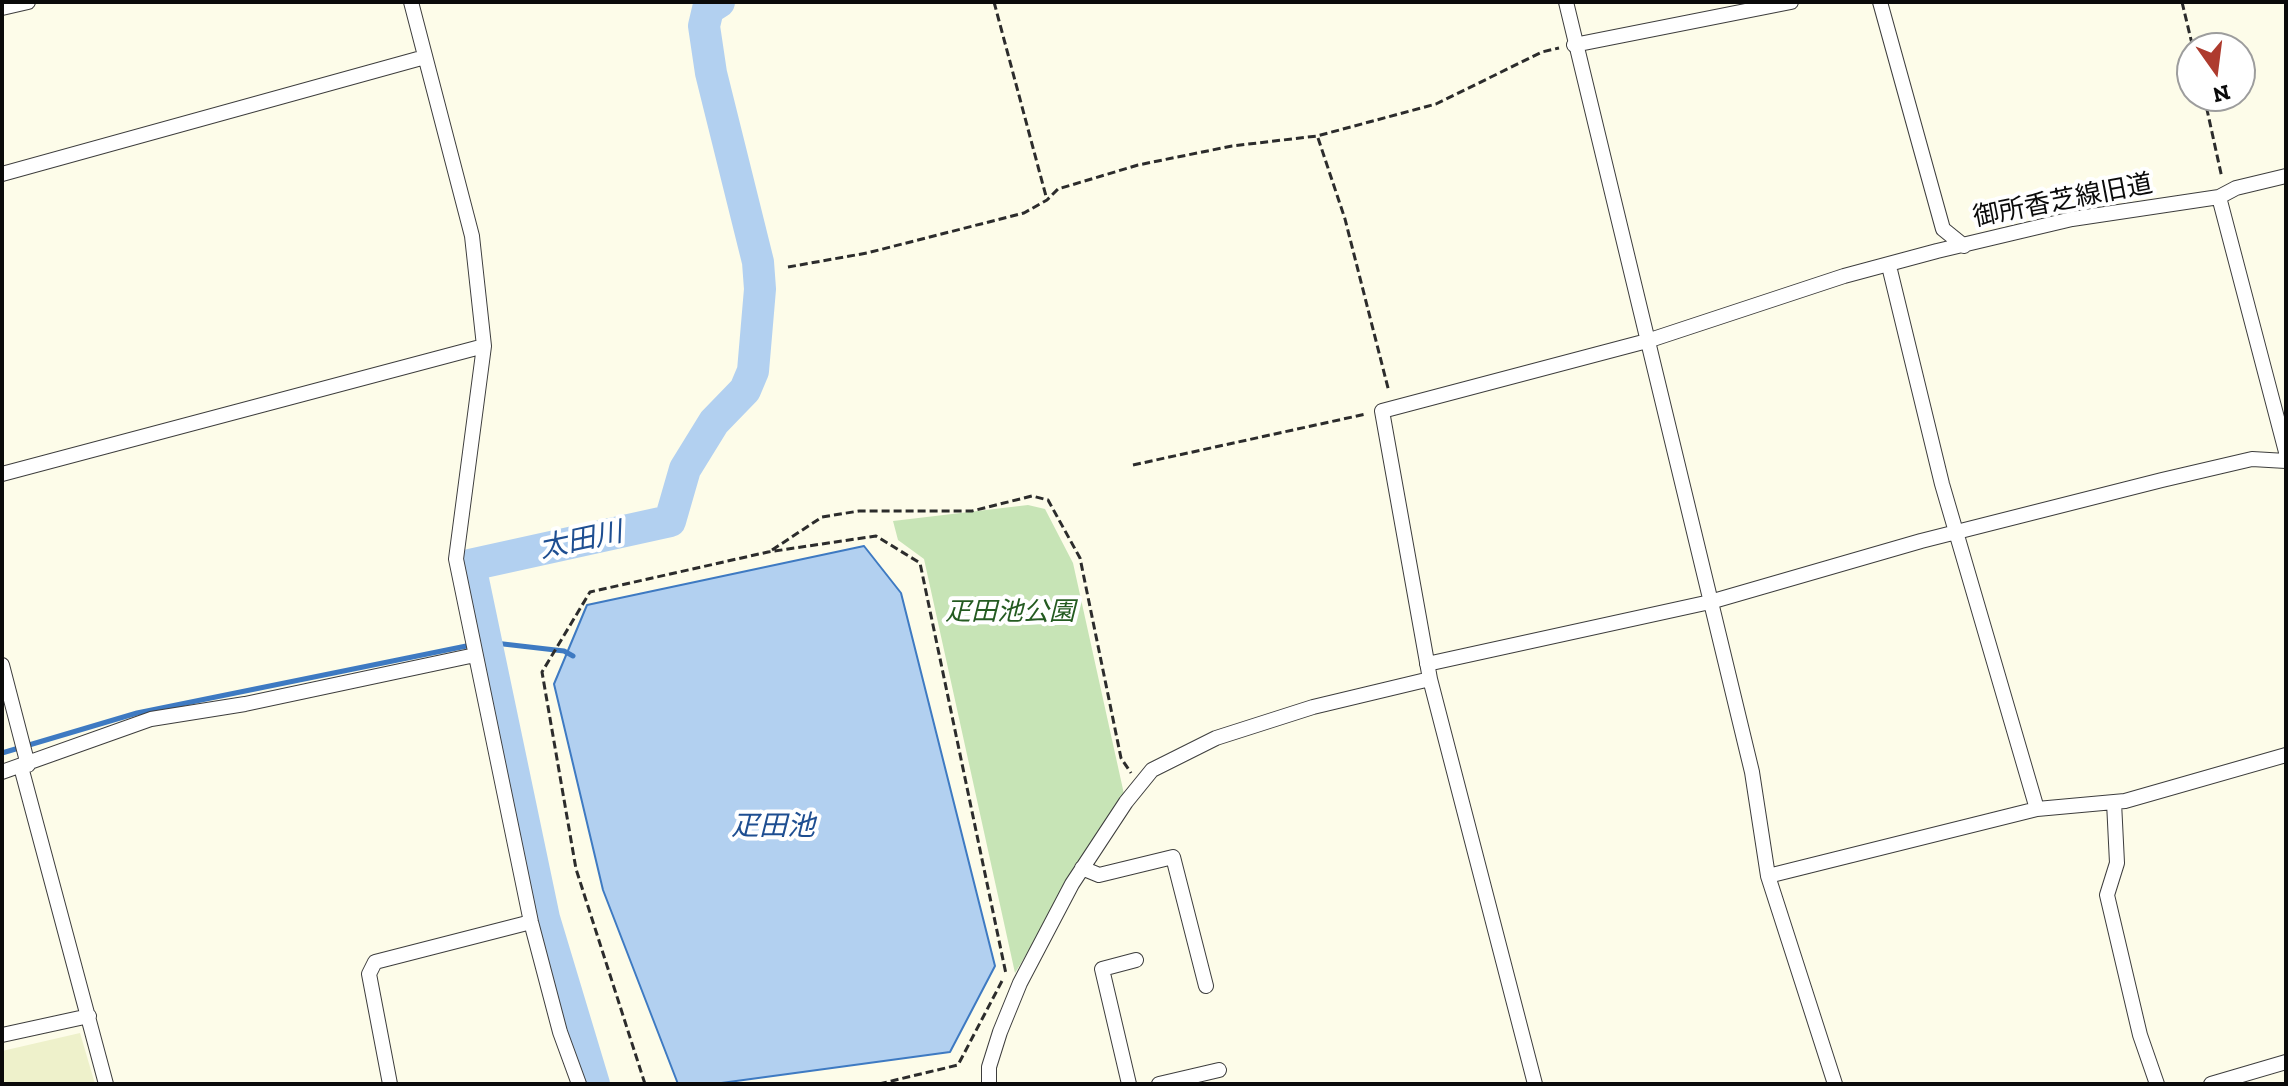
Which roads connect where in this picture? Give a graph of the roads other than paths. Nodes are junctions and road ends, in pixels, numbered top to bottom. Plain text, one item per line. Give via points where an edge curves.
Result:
1 (28, 2) edge
2 (411, 2) edge
3 (1566, 2) edge
4 (1791, 2) edge
5 (1880, 2) edge
6 (2, 8) edge
7 (1574, 45) junction
8 (425, 57) junction
9 (2, 174) edge
10 (2286, 176) edge
11 (2222, 195) junction
12 (1964, 246) junction
13 (1889, 266) junction
14 (1647, 341) junction
15 (484, 346) junction
16 (2286, 452) edge
17 (2286, 461) edge
18 (2, 474) edge
19 (1957, 535) junction
20 (1710, 602) junction
21 (475, 655) junction
22 (2, 665) edge
23 (1428, 672) junction
24 (2286, 755) edge
25 (24, 766) junction
26 (2, 772) edge
27 (2114, 802) junction
28 (2037, 809) junction
29 (1082, 868) junction
30 (1768, 876) junction
31 (531, 922) junction
32 (1136, 960) dead end
33 (1206, 986) dead end
34 (89, 1016) junction
35 (2, 1035) edge
36 (2286, 1062) edge
37 (1219, 1070) dead end
38 (106, 1084) edge
39 (390, 1084) edge
40 (579, 1084) edge
41 (989, 1084) edge
42 (1129, 1084) edge
43 (1159, 1084) edge
44 (1535, 1084) edge
45 (1835, 1084) edge
46 (2157, 1084) edge
47 (2211, 1084) edge

1 - 6 street
2 - 8 street
3 - 7 street
4 - 7 street
5 - 12 street, 御所香芝線旧道 via 1943,229
7 - 14 street
8 - 9 street
8 - 15 street via 472,236
10 - 11 street, 御所香芝線旧道
11 - 12 street, 御所香芝線旧道 via 2072,219
11 - 16 street
12 - 13 street
13 - 14 street
13 - 19 street
14 - 20 street
14 - 23 street via 1387,409
15 - 18 street
15 - 21 street via 456,559
17 - 19 street via 2252,459
19 - 20 street
19 - 28 street
20 - 23 street
20 - 30 street via 1752,772
21 - 25 street via 151,719
21 - 31 street
22 - 25 street
23 - 29 street via 1216,738 1152,770
23 - 44 street
24 - 27 street
25 - 26 street
25 - 34 street
27 - 28 street
27 - 46 street via 2117,863 2107,895
28 - 30 street
29 - 33 street via 1099,875 1173,857
29 - 41 street via 1020,983 989,1067
30 - 45 street
31 - 39 street via 375,962 369,974
31 - 40 street
32 - 42 street via 1102,969
34 - 35 street
34 - 38 street
36 - 47 street
37 - 43 street

